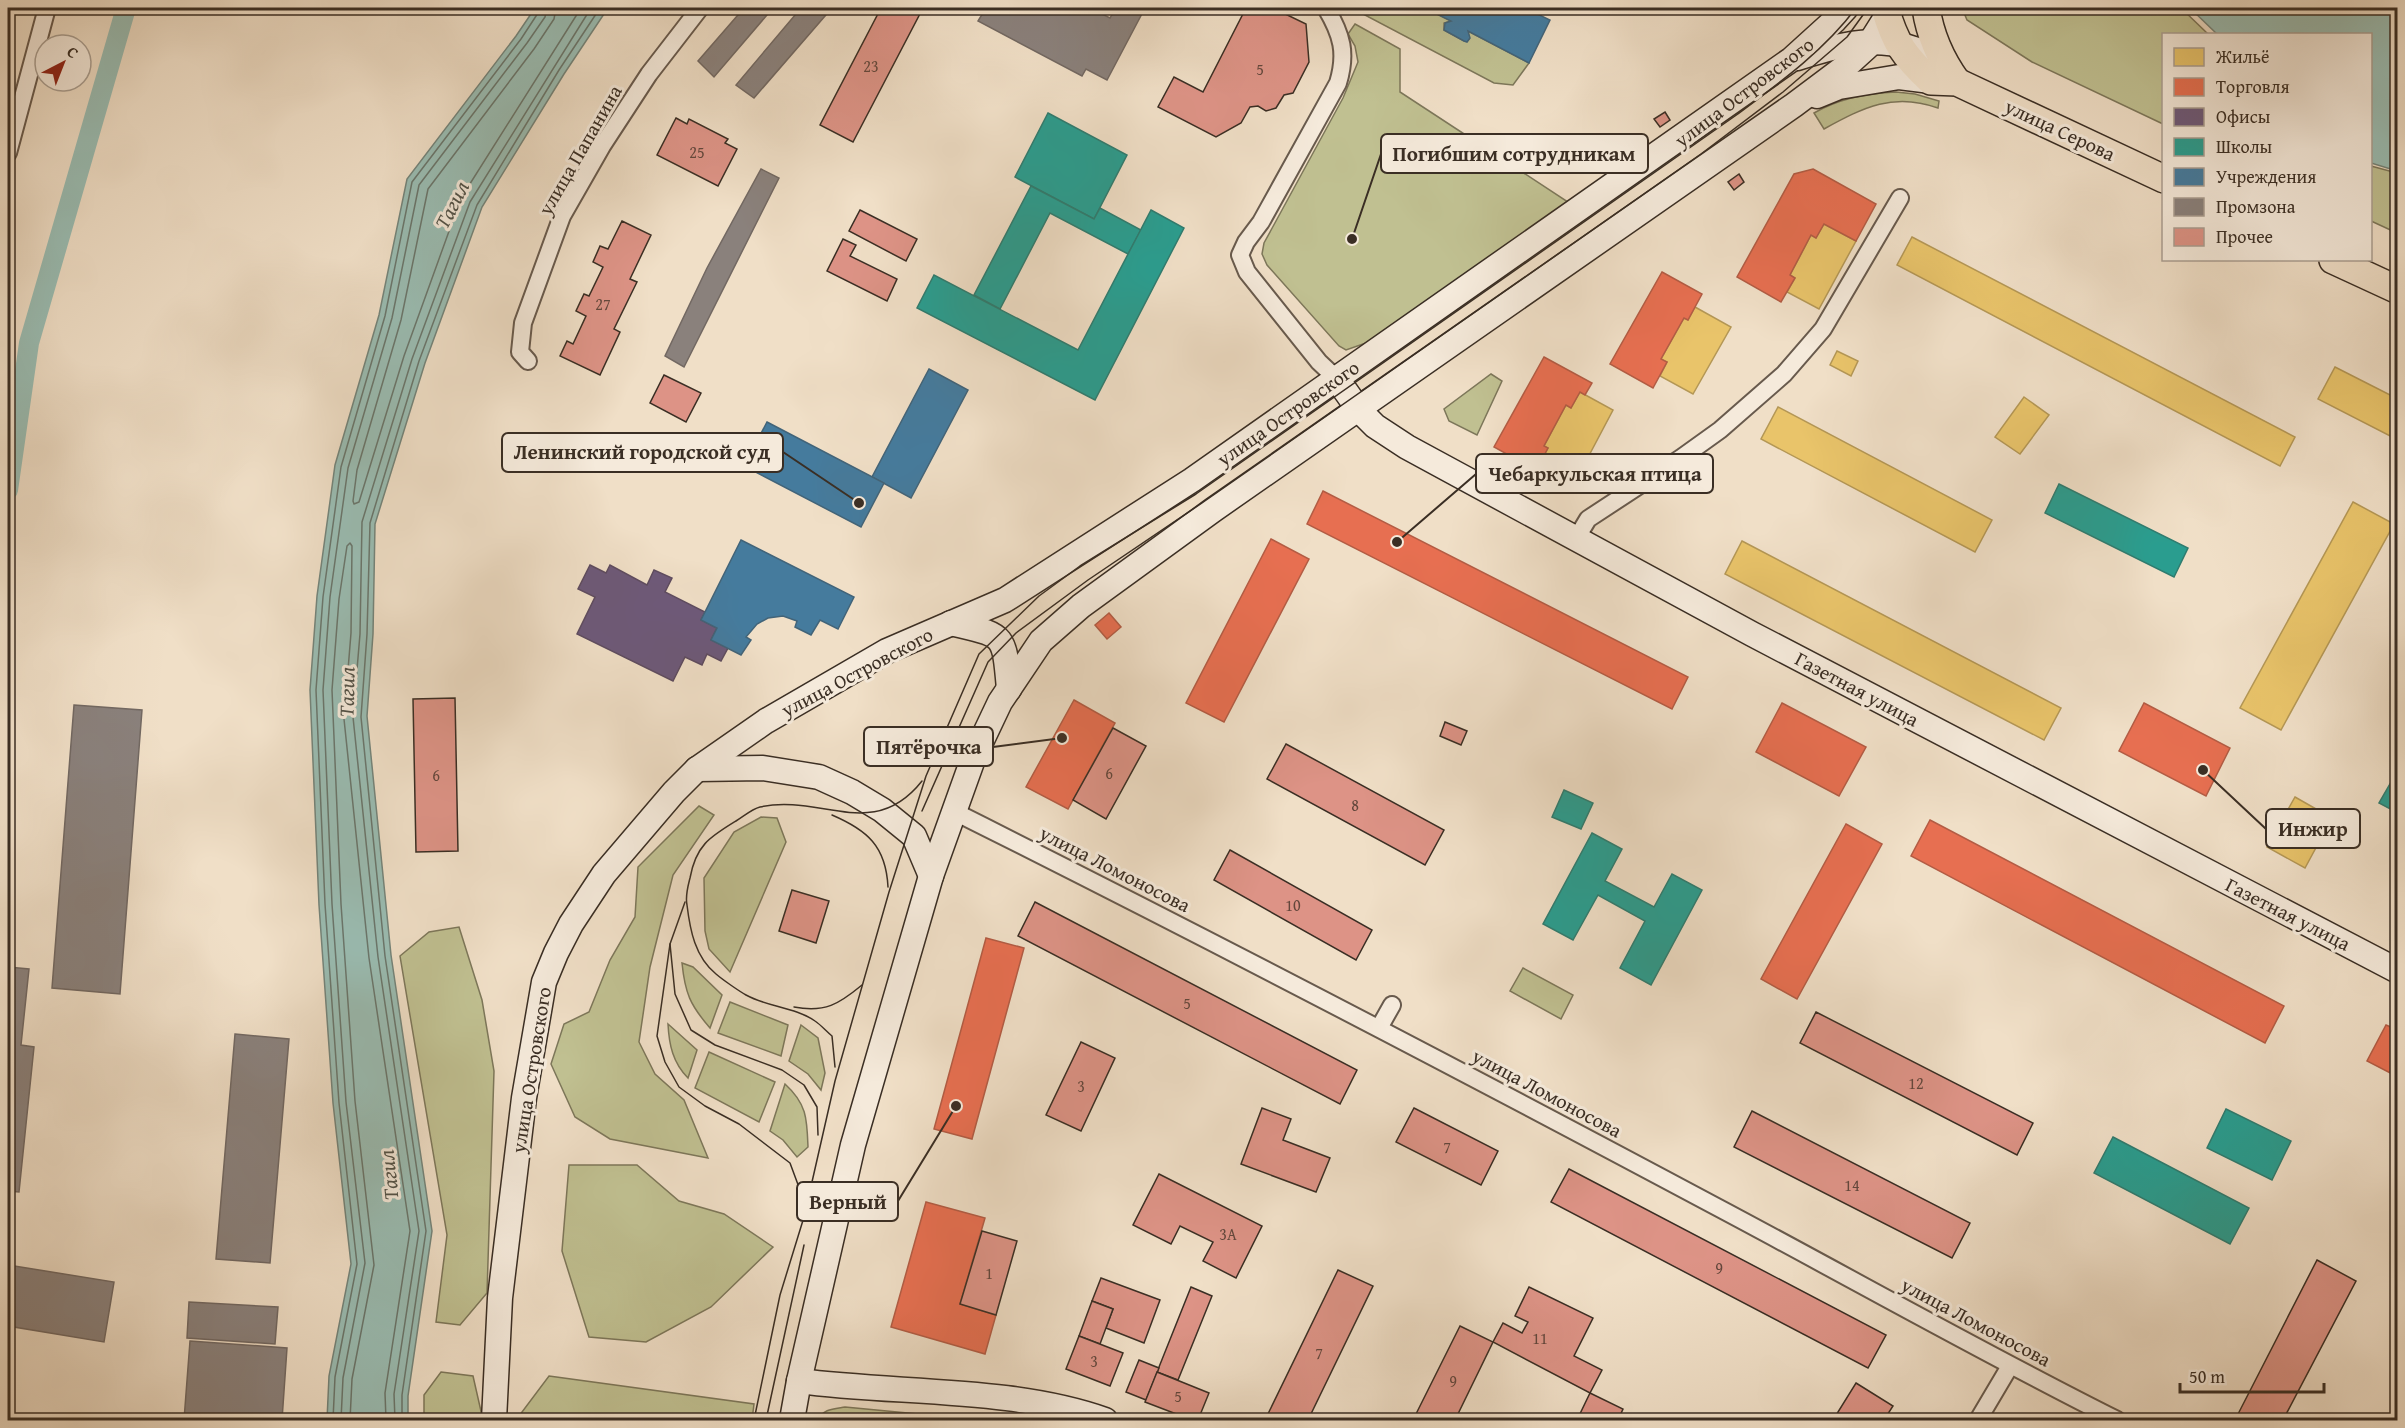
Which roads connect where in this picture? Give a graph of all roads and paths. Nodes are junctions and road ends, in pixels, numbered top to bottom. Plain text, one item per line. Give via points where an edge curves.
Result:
1 (47, 8) edge
2 (700, 8) edge
3 (1326, 8) edge
4 (1846, 8) edge
5 (1926, 8) edge
6 (1888, 10) edge
7 (1870, 42) junction
8 (1898, 43) junction
9 (1792, 59) junction
10 (1943, 75) junction
11 (1798, 103) junction
12 (8, 153) edge
13 (2162, 179) edge
14 (1900, 198) dead end
15 (2335, 261) edge
16 (2397, 290) edge
17 (528, 361) dead end
18 (1337, 379) junction
19 (1359, 410) junction
20 (1576, 539) junction
21 (951, 623) junction
22 (1008, 689) junction
23 (697, 769) junction
24 (953, 811) junction
25 (931, 876) junction
26 (2397, 971) edge
27 (1392, 1005) dead end
28 (1380, 1028) junction
29 (2010, 1366) junction
30 (799, 1381) junction
31 (494, 1420) edge
32 (792, 1420) edge
33 (1105, 1420) edge
34 (1978, 1420) edge
35 (2117, 1420) edge

1 - 12 street
2 - 17 street, улица Папанина via 649,74 562,216 523,323 520,352
3 - 18 street via 1343,50 1344,64 1338,84 1240,255 1247,272
4 - 9 main road, улица Островского
5 - 10 main road
6 - 7 main road, улица Островского
6 - 8 main road, улица Серова
7 - 8 main road
7 - 9 main road
7 - 11 main road, улица Островского
8 - 10 main road, улица Серова via 1908,60
9 - 18 main road, улица Островского
10 - 11 main road, улица Серова via 1839,87
10 - 13 main road, улица Серова
11 - 19 main road, улица Островского
14 - 20 street via 1823,330 1784,374 1720,430 1588,519
15 - 16 main road
18 - 19 main road, Газетная улица
18 - 21 main road, улица Островского via 1192,480 1015,593
19 - 20 main road, Газетная улица via 1407,447
19 - 22 main road, улица Островского via 1081,606 1041,641
20 - 26 main road, Газетная улица
21 - 22 main road via 994,634 1006,659
21 - 23 main road, улица Островского via 887,651 766,721
22 - 24 main road, улица Островского via 973,759
23 - 25 main road via 763,768 819,777 852,792 914,836
23 - 31 main road, улица Островского via 604,874 571,924 544,982 524,1098 500,1298
24 - 25 main road, улица Островского
24 - 28 street, улица Ломоносова
25 - 30 main road, улица Островского via 854,1145
27 - 28 street
28 - 29 street, улица Ломоносова
29 - 34 street
29 - 35 street, улица Ломоносова
30 - 32 main road, улица Островского
30 - 33 main road via 1000,1399 1081,1412

